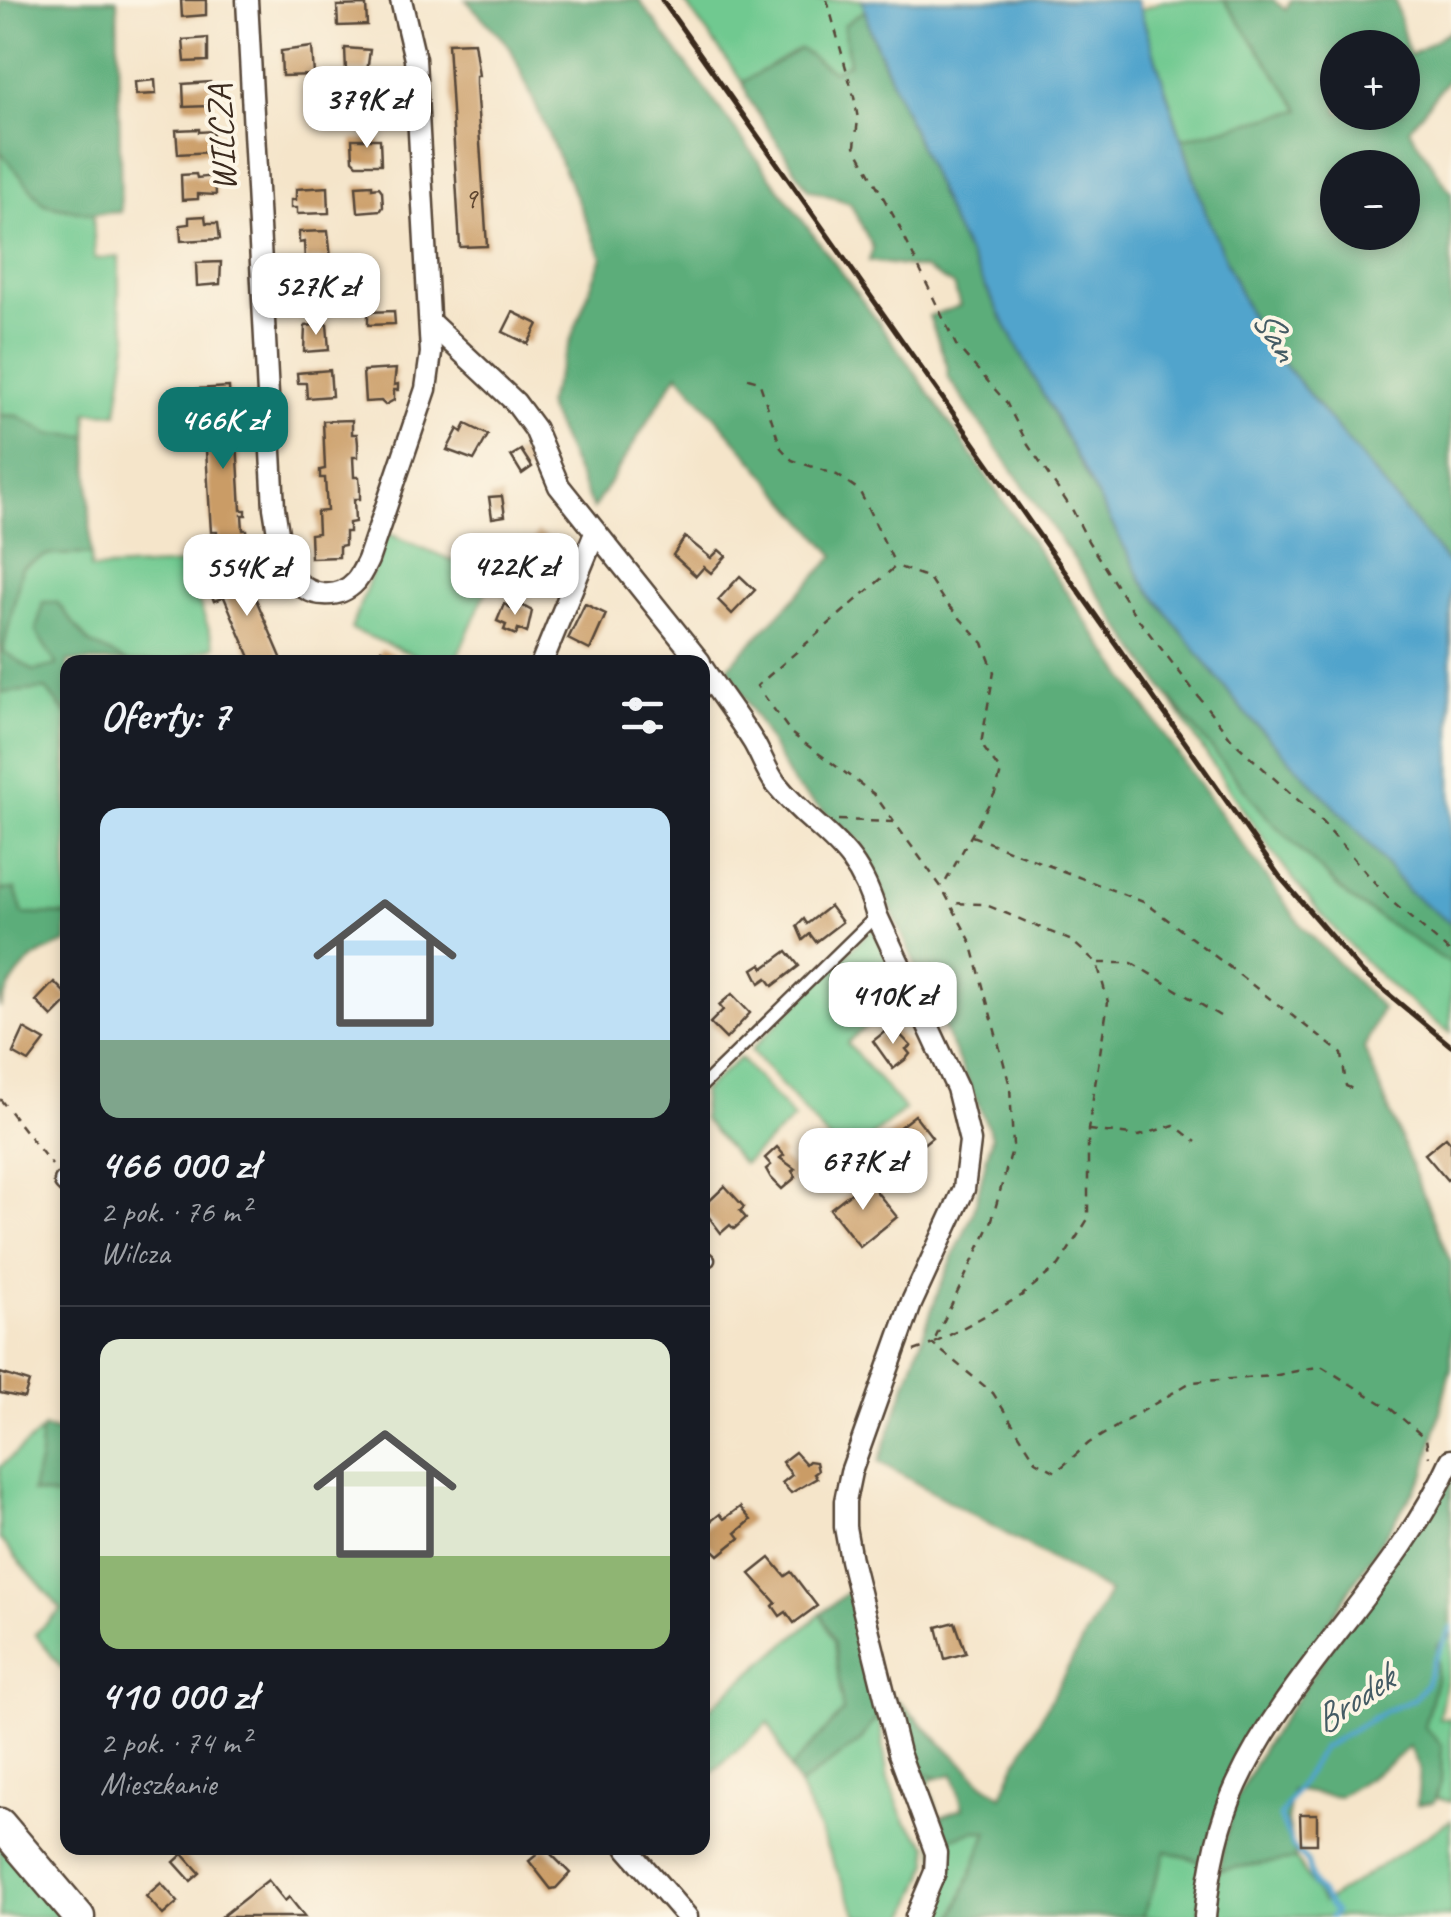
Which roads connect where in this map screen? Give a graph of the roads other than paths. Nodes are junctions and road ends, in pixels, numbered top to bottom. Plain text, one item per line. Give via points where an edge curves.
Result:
1 (247, 0) edge
2 (402, 0) edge
3 (432, 324) junction
4 (595, 533) junction
5 (545, 655) edge
6 (691, 655) edge
7 (710, 682) edge
8 (877, 916) junction
9 (710, 1078) edge
10 (1451, 1460) edge
11 (0, 1824) edge
12 (633, 1855) edge
13 (79, 1917) edge
14 (687, 1917) edge
15 (916, 1917) edge
16 (1205, 1917) edge

1 - 3 street, WILCZA via 274,508 289,570 308,592 342,592 368,560 426,389
2 - 3 street via 416,60
3 - 4 street via 515,402 559,486
4 - 5 street
4 - 6 street
7 - 8 street via 772,779 851,858
8 - 9 lane
8 - 15 street via 956,1088 970,1141 964,1190 923,1276 845,1501 845,1527 898,1753 936,1852
10 - 16 street via 1409,1538 1277,1713 1236,1785 1218,1836
11 - 13 main road
12 - 14 street

